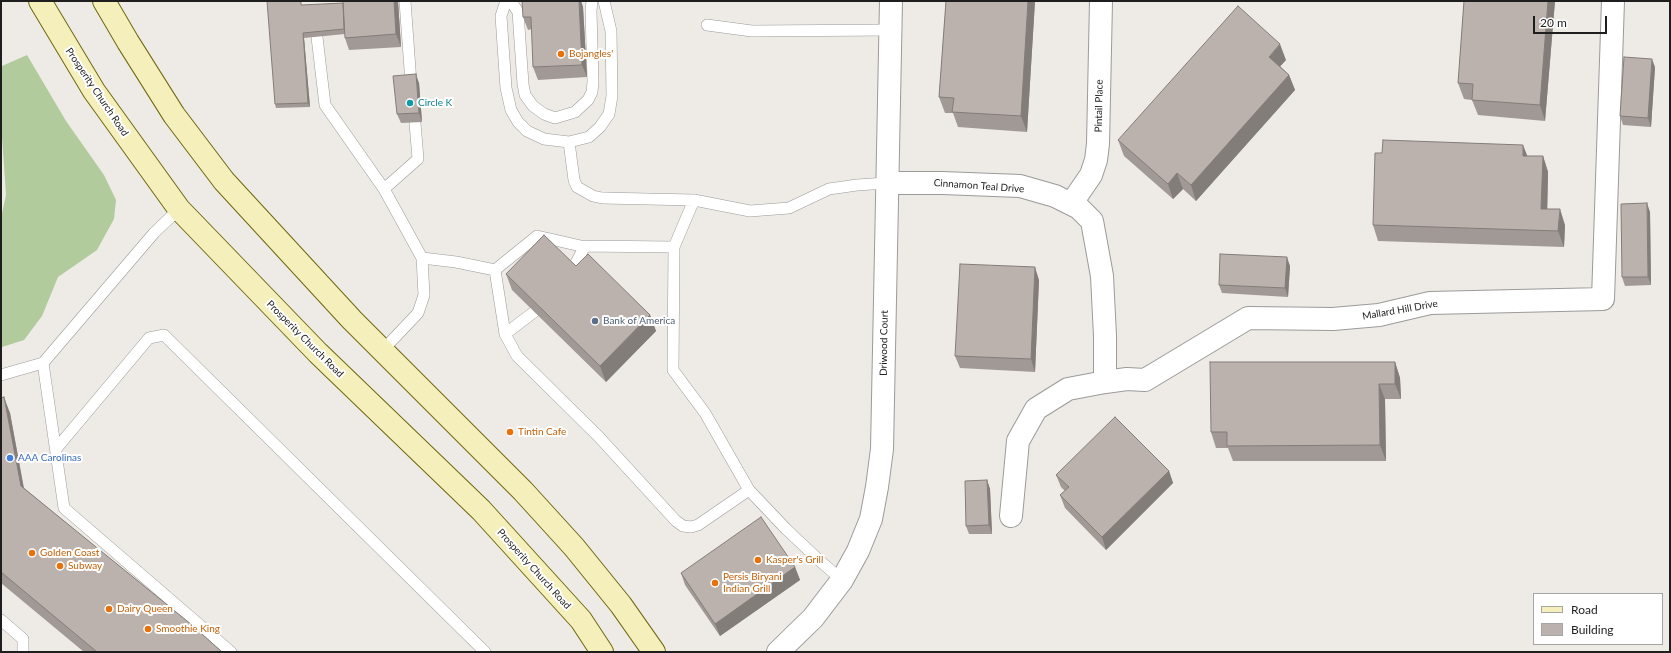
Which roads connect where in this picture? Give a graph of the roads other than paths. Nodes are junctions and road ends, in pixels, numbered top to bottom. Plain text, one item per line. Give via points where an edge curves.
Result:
1 (40, 1) edge
2 (104, 1) edge
3 (405, 1) edge
4 (506, 1) edge
5 (511, 1) edge
6 (592, 1) edge
7 (604, 1) edge
8 (891, 1) edge
9 (1101, 1) edge
10 (1613, 1) edge
11 (707, 25) dead end
12 (890, 30) junction
13 (317, 37) edge
14 (411, 84) edge
15 (415, 123) edge
16 (569, 142) junction
17 (887, 183) junction
18 (384, 189) junction
19 (694, 200) junction
20 (1071, 204) junction
21 (179, 210) junction
22 (585, 246) junction
23 (674, 247) junction
24 (422, 258) junction
25 (495, 270) junction
26 (571, 272) edge
27 (534, 312) edge
28 (505, 334) junction
29 (382, 351) junction
30 (43, 363) junction
31 (1, 375) edge
32 (1105, 382) junction
33 (56, 449) junction
34 (749, 490) junction
35 (1011, 516) dead end
36 (842, 580) junction
37 (1, 620) edge
38 (23, 652) edge
39 (231, 652) edge
40 (485, 652) edge
41 (602, 652) edge
42 (654, 652) edge
43 (778, 652) edge

1 - 21 main road, Prosperity Church Road via 94,91
2 - 29 main road via 174,115 224,181
3 - 14 lane
4 - 16 lane via 501,16 506,88 511,110 527,131 544,139
5 - 6 lane via 518,12 526,95 533,106 555,118 575,112 588,100 592,92
7 - 16 lane via 611,31 612,96 609,114 589,137
8 - 12 street, Driwood Court
9 - 20 street, Pintail Place via 1096,160 1091,175
10 - 32 street, Mallard Hill Drive via 1603,298 1430,303 1379,315 1333,320 1248,318 1145,380
11 - 12 lane via 752,31
12 - 17 street, Driwood Court
13 - 18 lane via 325,105
15 - 18 lane via 418,159
16 - 19 lane via 574,180 577,188 584,192 602,198
17 - 19 lane via 829,189 788,208 750,211
17 - 20 street, Cinnamon Teal Drive via 1020,186 1055,196
17 - 36 street, Driwood Court via 882,441 878,487 871,519
18 - 24 lane
19 - 23 lane
20 - 32 street, Cinnamon Teal Drive via 1092,221 1102,276
21 - 30 lane via 154,233
21 - 41 main road, Prosperity Church Road via 318,353 481,510 581,620
22 - 23 lane
22 - 25 lane via 537,236
22 - 26 lane
23 - 34 lane via 673,370 705,413
24 - 25 lane
24 - 29 lane via 424,295 418,313
25 - 28 lane
27 - 28 lane
28 - 34 lane via 517,356 599,436 676,521 684,526 698,525
29 - 42 main road via 523,491 574,547 621,605
30 - 31 lane
30 - 33 lane
32 - 35 street, Mallard Hill Drive via 1068,389 1036,409 1018,441
33 - 39 lane via 64,508
33 - 40 lane via 149,338 164,335
34 - 36 lane via 786,529
36 - 43 street, Driwood Court via 813,618
37 - 38 lane via 23,639

